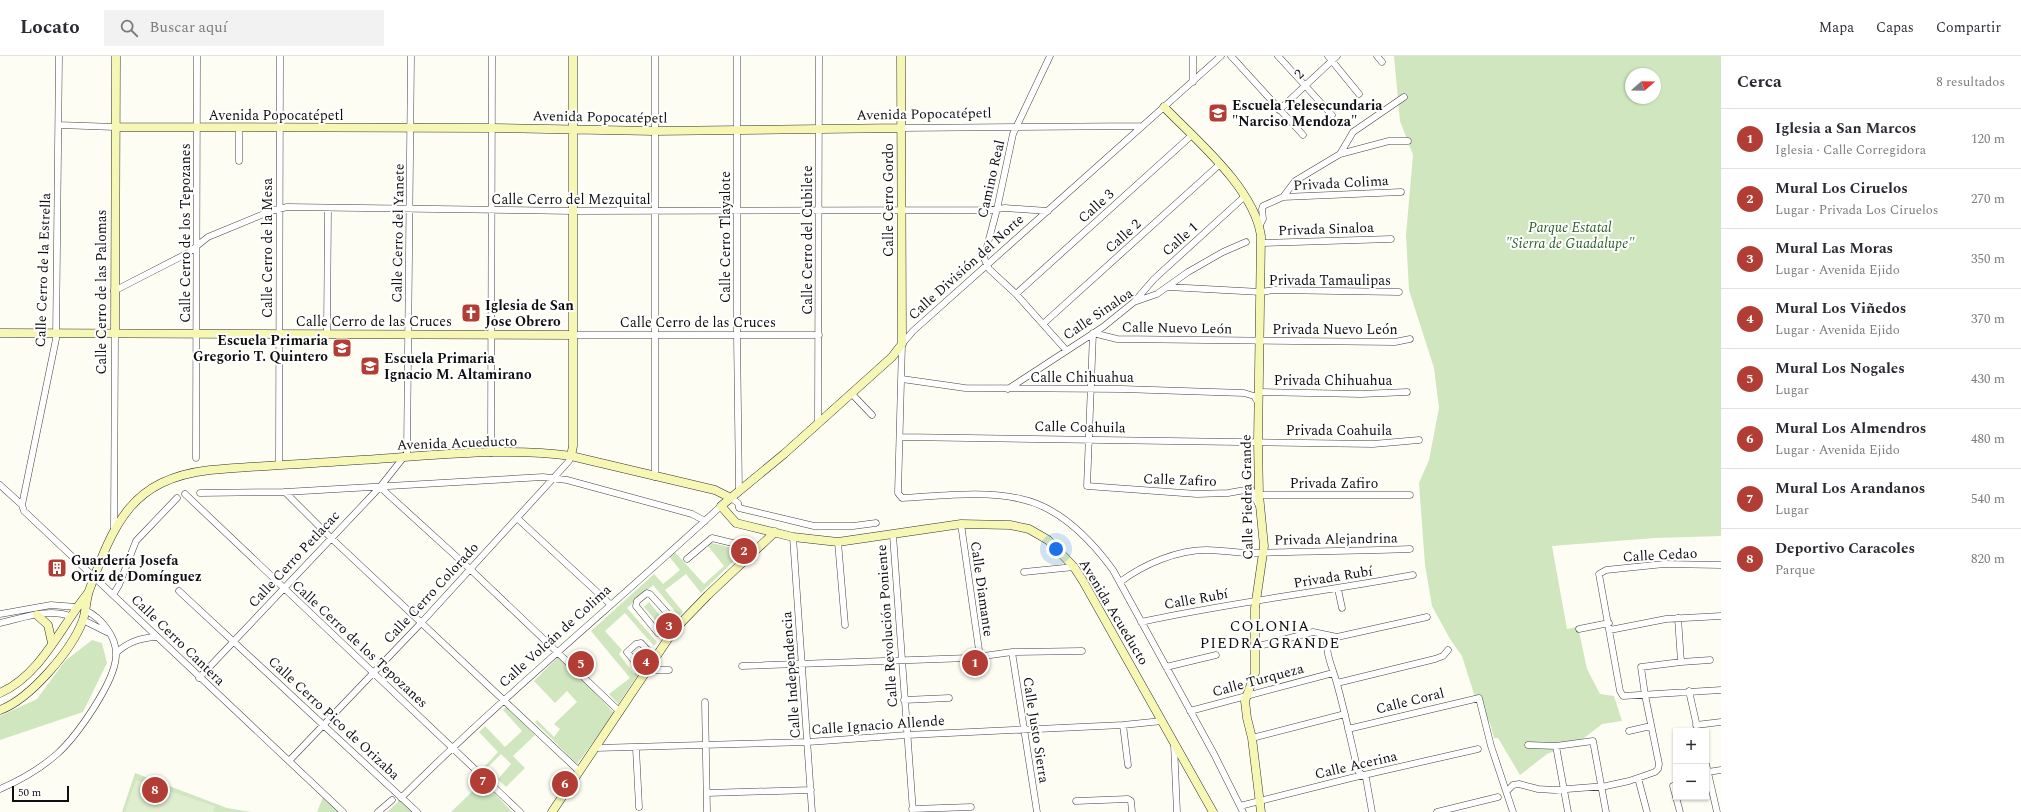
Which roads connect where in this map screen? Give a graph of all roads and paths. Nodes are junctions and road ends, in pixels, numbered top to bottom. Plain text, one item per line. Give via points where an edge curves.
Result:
1 (59, 56) edge
2 (116, 56) edge
3 (197, 56) edge
4 (280, 56) edge
5 (411, 56) edge
6 (492, 56) edge
7 (573, 56) edge
8 (655, 56) edge
9 (737, 56) edge
10 (819, 56) edge
11 (901, 56) edge
12 (1050, 56) edge
13 (1193, 56) edge
14 (1221, 56) edge
15 (1231, 56) edge
16 (1278, 56) edge
17 (1337, 56) edge
18 (1376, 56) edge
19 (1330, 58) edge
20 (1382, 62) dead end
21 (1193, 82) junction
22 (1305, 85) junction
23 (1359, 94) dead end
24 (1404, 97) dead end
25 (1164, 107) junction
26 (1279, 110) junction
27 (1332, 115) dead end
28 (58, 124) junction
29 (1016, 126) junction
30 (1142, 126) junction
31 (115, 127) junction
32 (238, 127) junction
33 (197, 128) junction
34 (279, 128) junction
35 (411, 128) junction
36 (491, 128) junction
37 (819, 128) junction
38 (901, 128) junction
39 (572, 129) junction
40 (737, 130) junction
41 (654, 131) junction
42 (1303, 134) dead end
43 (1192, 135) junction
44 (1408, 141) dead end
45 (1340, 154) junction
46 (239, 161) dead end
47 (1219, 165) junction
48 (1401, 192) dead end
49 (1245, 196) junction
50 (1283, 197) junction
51 (328, 208) junction
52 (279, 209) junction
53 (410, 209) junction
54 (997, 209) junction
55 (491, 210) junction
56 (737, 210) junction
57 (901, 210) junction
58 (574, 211) junction
59 (655, 211) junction
60 (819, 211) junction
61 (1048, 211) junction
62 (1259, 227) junction
63 (1391, 239) dead end
64 (1246, 242) dead end
65 (1261, 243) junction
66 (197, 245) junction
67 (987, 266) junction
68 (1168, 287) junction
69 (114, 291) junction
70 (1261, 292) junction
71 (1399, 292) dead end
72 (1016, 294) junction
73 (1134, 302) junction
74 (1043, 324) junction
75 (0, 333) edge
76 (196, 333) junction
77 (328, 333) junction
78 (56, 334) junction
79 (114, 334) junction
80 (279, 334) junction
81 (409, 334) junction
82 (656, 334) junction
83 (1093, 334) junction
84 (491, 335) junction
85 (573, 335) junction
86 (737, 335) junction
87 (819, 335) junction
88 (1410, 339) dead end
89 (1260, 341) junction
90 (902, 344) junction
91 (1066, 350) junction
92 (902, 379) junction
93 (1008, 389) junction
94 (1090, 390) junction
95 (1259, 392) junction
96 (1407, 392) dead end
97 (852, 394) junction
98 (1258, 402) junction
99 (872, 415) dead end
100 (818, 424) junction
101 (900, 437) junction
102 (1089, 439) junction
103 (1419, 440) dead end
104 (1258, 442) junction
105 (491, 453) junction
106 (571, 456) junction
107 (406, 457) junction
108 (196, 458) dead end
109 (278, 464) junction
110 (655, 477) junction
111 (553, 478) junction
112 (0, 485) edge
113 (380, 487) junction
114 (739, 491) junction
115 (285, 492) junction
116 (200, 493) dead end
117 (184, 494) dead end
118 (1259, 495) junction
119 (1410, 495) dead end
120 (177, 498) dead end
121 (731, 498) junction
122 (22, 505) junction
123 (721, 506) junction
124 (1260, 507) junction
125 (517, 518) junction
126 (705, 521) junction
127 (876, 523) dead end
128 (961, 524) junction
129 (114, 529) junction
130 (775, 532) junction
131 (893, 535) junction
132 (794, 537) junction
133 (330, 538) junction
134 (838, 542) junction
135 (757, 549) junction
136 (1410, 549) dead end
137 (1262, 553) junction
138 (687, 559) dead end
139 (1721, 565) edge
140 (1074, 567) junction
141 (470, 569) junction
142 (1024, 572) dead end
143 (1413, 575) dead end
144 (95, 576) junction
145 (1120, 582) junction
146 (283, 589) junction
147 (179, 590) dead end
148 (1338, 590) junction
149 (88, 592) junction
150 (113, 595) junction
151 (1256, 601) junction
152 (610, 604) junction
153 (76, 607) junction
154 (1342, 608) dead end
155 (85, 610) junction
156 (1, 611) edge
157 (37, 615) junction
158 (70, 616) junction
159 (1721, 616) edge
160 (1427, 617) dead end
161 (1678, 618) junction
162 (83, 620) junction
163 (421, 622) junction
164 (1141, 622) junction
165 (1609, 622) junction
166 (0, 623) edge
167 (678, 625) junction
168 (845, 625) dead end
169 (1579, 629) dead end
170 (1610, 630) junction
171 (658, 633) dead end
172 (110, 634) junction
173 (156, 636) junction
174 (1328, 636) junction
175 (234, 641) junction
176 (52, 643) junction
177 (1255, 647) junction
178 (1448, 650) dead end
179 (558, 652) junction
180 (1012, 652) junction
181 (1082, 652) dead end
182 (116, 653) junction
183 (1216, 655) dead end
184 (980, 657) junction
185 (656, 658) junction
186 (901, 660) junction
187 (1710, 660) dead end
188 (801, 662) junction
189 (1681, 662) junction
190 (742, 666) dead end
191 (1166, 668) junction
192 (644, 669) junction
193 (669, 670) dead end
194 (373, 672) junction
195 (1333, 673) junction
196 (199, 678) junction
197 (1337, 683) junction
198 (1721, 690) edge
199 (1689, 691) junction
200 (0, 693) edge
201 (1246, 695) junction
202 (1645, 695) junction
203 (949, 698) dead end
204 (503, 700) junction
205 (904, 700) junction
206 (705, 702) dead end
207 (0, 710) edge
208 (1190, 711) junction
209 (620, 712) junction
210 (1345, 714) junction
211 (1162, 721) junction
212 (1721, 722) edge
213 (323, 724) junction
214 (1123, 725) junction
215 (1651, 726) junction
216 (1697, 728) edge
217 (1023, 729) junction
218 (1348, 729) junction
219 (1629, 731) dead end
220 (907, 735) junction
221 (1252, 738) junction
222 (808, 742) junction
223 (1174, 744) junction
224 (706, 745) junction
225 (1528, 745) dead end
226 (1556, 746) junction
227 (452, 747) junction
228 (596, 748) junction
229 (636, 748) junction
230 (1478, 749) dead end
231 (288, 761) junction
232 (1128, 765) dead end
233 (1721, 770) edge
234 (579, 771) junction
235 (1709, 772) edge
236 (1364, 776) junction
237 (1709, 776) edge
238 (1638, 778) junction
239 (1602, 786) junction
240 (0, 789) edge
241 (1564, 789) junction
242 (811, 790) junction
243 (1507, 791) junction
244 (707, 792) junction
245 (1498, 797) dead end
246 (401, 798) junction
247 (392, 800) dead end
248 (1260, 800) junction
249 (1677, 800) edge
250 (1076, 801) dead end
251 (1240, 806) junction
252 (639, 807) dead end
253 (971, 807) dead end
254 (912, 810) edge
255 (343, 812) edge
256 (378, 812) edge
257 (417, 812) edge
258 (520, 812) edge
259 (552, 812) edge
260 (707, 812) edge
261 (812, 812) edge
262 (1037, 812) edge
263 (1132, 812) edge
264 (1177, 812) edge
265 (1213, 812) edge
266 (1243, 812) edge
267 (1261, 812) edge
268 (1372, 812) edge
269 (1437, 812) edge
270 (1513, 812) edge
271 (1568, 812) edge
272 (1606, 812) edge
273 (1646, 812) edge
274 (1680, 812) edge
275 (1717, 812) edge

1 - 28 street, Calle Cerro de la Estrella
2 - 31 street, Calle Cerro de las Palomas
3 - 33 street, Calle Cerro de los Tepozanes
4 - 34 street, Calle Cerro de la Mesa
5 - 35 street, Calle Cerro del Yanete
6 - 36 street
7 - 39 street
8 - 41 street
9 - 40 street, Calle Cerro Tlayalote
10 - 37 street, Calle Cerro del Cubilete
11 - 38 street, Calle Cerro Gordo
12 - 29 street, Camino Real
13 - 21 street
14 - 21 street, Calle División del Norte
15 - 26 street
16 - 22 street
17 - 19 street, 2
18 - 20 street
19 - 22 street, 2
19 - 23 street
21 - 25 street, Calle División del Norte
22 - 26 street, 2
22 - 27 street
24 - 45 street via 1353,132
25 - 30 street, Calle División del Norte
25 - 43 street, Calle Piedra Grande
26 - 42 street
28 - 31 street, Avenida Popocatépetl
28 - 78 street, Calle Cerro de la Estrella
29 - 30 street, Avenida Popocatépetl
29 - 38 street, Avenida Popocatépetl
29 - 54 street, Camino Real
30 - 61 street, Calle División del Norte
31 - 33 street, Avenida Popocatépetl
31 - 69 street, Calle Cerro de las Palomas
32 - 33 street, Avenida Popocatépetl
32 - 34 street, Avenida Popocatépetl
32 - 46 street
33 - 66 street, Calle Cerro de los Tepozanes
34 - 35 street, Avenida Popocatépetl
34 - 52 street, Calle Cerro de la Mesa
35 - 36 street, Avenida Popocatépetl
35 - 53 street, Calle Cerro del Yanete
36 - 39 street, Avenida Popocatépetl
36 - 55 street
37 - 38 street, Avenida Popocatépetl
37 - 40 street, Avenida Popocatépetl
37 - 60 street, Calle Cerro del Cubilete
38 - 57 street, Calle Cerro Gordo
39 - 41 street, Avenida Popocatépetl
39 - 58 street
40 - 41 street, Avenida Popocatépetl
40 - 56 street, Calle Cerro Tlayalote
41 - 59 street
43 - 47 street, Calle Piedra Grande
43 - 72 street, Calle 3
44 - 45 street via 1389,141
45 - 50 street via 1295,181
47 - 49 street, Calle Piedra Grande
47 - 74 street, Calle 2
48 - 50 street, Privada Colima
49 - 62 street, Calle Piedra Grande
49 - 73 street, Calle 1 via 1154,279
50 - 62 street via 1262,207 1263,219
51 - 52 street, Calle Cerro del Mezquital
51 - 53 street, Calle Cerro del Mezquital
51 - 77 street
52 - 66 street, Calle Cerro del Mezquital
52 - 80 street, Calle Cerro de la Mesa
53 - 55 street, Calle Cerro del Mezquital
53 - 81 street, Calle Cerro del Yanete
54 - 57 street, Calle Cerro del Mezquital
54 - 61 street, Calle Cerro del Mezquital
54 - 67 street, Camino Real via 985,255
55 - 58 street, Calle Cerro del Mezquital
55 - 84 street
56 - 59 street, Calle Cerro del Mezquital
56 - 60 street, Calle Cerro del Mezquital
56 - 86 street, Calle Cerro Tlayalote
57 - 60 street, Calle Cerro del Mezquital
57 - 90 street, Calle Cerro Gordo
58 - 59 street, Calle Cerro del Mezquital
58 - 85 street
59 - 82 street
60 - 87 street, Calle Cerro del Cubilete
61 - 67 street, Calle División del Norte
62 - 65 street, Calle Piedra Grande
63 - 65 street, Privada Sinaloa
64 - 68 street, Calle Sinaloa via 1188,272
65 - 70 street, Calle Piedra Grande
66 - 69 street, Calle Cerro del Mezquital via 188,253
66 - 76 street, Calle Cerro de los Tepozanes
67 - 72 street
67 - 90 street, Calle División del Norte via 913,331
68 - 70 street, Privada Tamaulipas
68 - 73 street, Calle Sinaloa
69 - 79 street, Calle Cerro de las Palomas
70 - 71 street, Privada Tamaulipas
70 - 89 street, Calle Piedra Grande
72 - 74 street
73 - 83 street, Calle Sinaloa
74 - 91 street
75 - 78 street, Calle Cerro de las Cruces
76 - 79 street, Calle Cerro de las Cruces
76 - 80 street, Calle Cerro de las Cruces
76 - 108 street, Calle Cerro de los Tepozanes
77 - 80 street, Calle Cerro de las Cruces
77 - 81 street, Calle Cerro de las Cruces
78 - 79 street, Calle Cerro de las Cruces
78 - 122 street, Calle Cerro de la Estrella
79 - 129 street, Calle Cerro de las Palomas
80 - 109 street, Calle Cerro de la Mesa
81 - 84 street, Calle Cerro de las Cruces
81 - 107 street, Calle Cerro del Yanete via 409,445
82 - 85 street, Calle Cerro de las Cruces
82 - 86 street, Calle Cerro de las Cruces
82 - 110 street
83 - 89 street, Calle Nuevo León via 1117,339
83 - 91 street, Calle Sinaloa
83 - 94 street
84 - 85 street, Calle Cerro de las Cruces
84 - 105 street
85 - 106 street
86 - 87 street, Calle Cerro de las Cruces
86 - 114 street, Calle Cerro Tlayalote
87 - 100 street, Calle Cerro del Cubilete
88 - 89 street, Privada Nuevo León via 1395,342
89 - 95 street, Calle Piedra Grande
90 - 92 street
90 - 97 street, Calle División del Norte via 892,357
91 - 93 street, Calle Sinaloa
92 - 93 street, Calle Chihuahua via 952,387
92 - 101 street
93 - 94 street, Calle Chihuahua
94 - 98 street, Calle Chihuahua via 1244,393 1254,396
94 - 102 street
95 - 96 street, Privada Chihuahua
95 - 98 street, Calle Piedra Grande
97 - 99 street
97 - 100 street, Calle División del Norte
98 - 104 street, Calle Piedra Grande
100 - 114 street, Calle División del Norte
101 - 102 street, Calle Coahuila
101 - 145 street, Avenida Acueducto via 899,496 1004,496 1038,504 1074,527 1102,555
102 - 104 street, Calle Coahuila
102 - 124 street, Calle Zafiro via 1087,486 1198,494 1251,489
103 - 104 street, Privada Coahuila via 1374,444
104 - 118 street, Calle Piedra Grande
105 - 106 street, Avenida Acueducto
105 - 107 street, Avenida Acueducto
106 - 110 street, Avenida Acueducto
106 - 111 street, Calle Cerro Colorado
107 - 109 street, Avenida Acueducto
107 - 113 street, Calle Cerro Petlacac
109 - 129 street, Avenida Acueducto via 197,471 169,478 141,496
110 - 121 street, Avenida Acueducto via 715,490
111 - 113 street
111 - 125 street, Calle Cerro Colorado
111 - 126 street via 692,514
112 - 122 street, Calle Cerro Cantera
113 - 115 street
113 - 133 street, Calle Cerro Petlacac
113 - 141 street
114 - 121 street, Calle División del Norte
115 - 116 street
115 - 133 street
117 - 146 street, Calle Cerro de los Tepozanes
118 - 119 street, Privada Zafiro
118 - 124 street, Calle Piedra Grande
120 - 150 street via 136,541
121 - 123 street, Calle Volcán de Colima
121 - 127 street, Avenida Acueducto via 738,503 739,508 803,524 838,527
122 - 144 street, Calle Cerro Cantera via 24,511
123 - 126 street, Calle Volcán de Colima
123 - 130 street, Avenida Acueducto via 736,523
124 - 137 street, Calle Piedra Grande via 1264,546
125 - 141 street, Calle Cerro Colorado
125 - 152 street
126 - 152 street, Calle Volcán de Colima
128 - 131 street, Avenida Acueducto
128 - 140 street, Avenida Acueducto via 1010,525 1029,529 1048,540
128 - 184 street, Calle Diamante
129 - 144 street, Avenida Acueducto via 104,548
130 - 132 street, Avenida Acueducto
130 - 135 street
131 - 134 street, Avenida Acueducto
131 - 186 street, Calle Revolución Poniente
132 - 134 street, Avenida Acueducto
132 - 188 street, Calle Independencia
133 - 146 street, Calle Cerro Petlacac
133 - 163 street
134 - 168 street
135 - 138 street via 712,538
135 - 167 street
136 - 137 street, Privada Alejandrina
137 - 145 street, Privada Alejandrina via 1192,551 1160,560 1130,574
137 - 151 street, Calle Piedra Grande
139 - 165 street, Calle Cedao via 1664,564 1600,572 1599,578
140 - 142 street
140 - 211 street, Avenida Acueducto
141 - 163 street, Calle Cerro Colorado
141 - 179 street
143 - 148 street, Privada Rubí
144 - 149 street, Avenida Acueducto
144 - 150 street, Calle Cerro Cantera
145 - 164 street, Avenida Acueducto
146 - 175 street, Calle Cerro Petlacac
146 - 194 street, Calle Cerro de los Tepozanes
147 - 175 street, Calle Cerro Pico de Orizaba
148 - 151 street, Privada Rubí
148 - 154 street
149 - 153 street, Avenida Acueducto
149 - 155 street, Avenida Acueducto
150 - 173 street, Calle Cerro Cantera
151 - 164 street, Calle Rubí via 1190,611
151 - 177 street, Calle Piedra Grande
152 - 179 street, Calle Volcán de Colima
153 - 155 street
153 - 156 street via 51,605
153 - 158 street, Avenida Acueducto
155 - 162 street, Avenida Acueducto
155 - 172 street via 98,617
157 - 158 street via 53,612
157 - 166 street
157 - 176 street via 48,625
158 - 162 street
158 - 176 street, Avenida Acueducto
159 - 161 street
160 - 174 street via 1337,637
161 - 170 street
161 - 189 street
162 - 172 street
162 - 207 street via 44,677 23,696
163 - 194 street, Calle Cerro Colorado
163 - 204 street
164 - 191 street, Avenida Acueducto
165 - 169 street
165 - 170 street
167 - 171 street via 647,593 637,601 636,606
167 - 185 street
170 - 202 street via 1620,691 1623,696
172 - 182 street
173 - 182 street via 137,639
173 - 196 street, Calle Cerro Cantera
174 - 177 street via 1313,632
174 - 195 street via 1327,647
175 - 196 street, Calle Cerro Petlacac
175 - 213 street, Calle Cerro Pico de Orizaba
176 - 200 street, Avenida Acueducto via 23,678
177 - 201 street, Calle Piedra Grande via 1254,680
178 - 197 street via 1443,656 1435,659
179 - 204 street, Calle Volcán de Colima
179 - 209 street
180 - 181 street
180 - 184 street
180 - 217 street, Calle Justo Sierra
182 - 240 street via 110,676 96,703 70,741 37,770
183 - 191 street
184 - 186 street
185 - 192 street
185 - 192 street via 642,644 636,644 628,652
186 - 188 street
186 - 205 street, Calle Revolución Poniente
187 - 189 street
188 - 190 street
188 - 222 street, Calle Independencia
189 - 202 street via 1641,667
191 - 208 street, Avenida Acueducto
192 - 193 street
192 - 209 street
194 - 213 street, Calle Cerro Colorado
194 - 227 street, Calle Cerro de los Tepozanes
195 - 197 street
195 - 201 street, Calle Turqueza
196 - 231 street, Calle Cerro Cantera
197 - 210 street
198 - 199 street
199 - 202 street
199 - 216 street
201 - 208 street, Calle Turqueza
201 - 221 street, Calle Piedra Grande via 1246,713
202 - 215 street
203 - 205 street
204 - 227 street, Calle Volcán de Colima
204 - 234 street
205 - 220 street, Calle Revolución Poniente
206 - 224 street
208 - 251 street, Avenida Acueducto
209 - 228 street
210 - 218 street
210 - 221 street
211 - 214 street, Calle Ignacio Allende
211 - 223 street, Avenida Acueducto
212 - 216 street
213 - 231 street, Calle Cerro Colorado
213 - 246 street, Calle Cerro Pico de Orizaba
214 - 217 street, Calle Ignacio Allende
214 - 232 street
215 - 219 street
215 - 238 street via 1658,769
217 - 220 street, Calle Ignacio Allende
217 - 262 street, Calle Justo Sierra
218 - 236 street via 1358,771
218 - 243 street, Calle Coral via 1477,697
220 - 222 street, Calle Ignacio Allende
220 - 254 street, Calle Revolución Poniente
221 - 248 street, Calle Piedra Grande
222 - 224 street, Calle Ignacio Allende
222 - 242 street, Calle Independencia
223 - 264 street
223 - 265 street, Avenida Acueducto
224 - 229 street, Calle Ignacio Allende
224 - 244 street
225 - 226 street
226 - 239 street via 1593,742
226 - 241 street
227 - 246 street, Calle Volcán de Colima
227 - 258 street, Calle Cerro de los Tepozanes
228 - 229 street, Calle Ignacio Allende
228 - 234 street
229 - 252 street
230 - 236 street, Calle Acerina
231 - 255 street, Calle Cerro Cantera
233 - 235 street
234 - 259 street
236 - 248 street, Calle Acerina
236 - 268 street
237 - 275 street
238 - 239 street
238 - 273 street
239 - 241 street
239 - 272 street
241 - 243 street via 1546,790 1518,784
241 - 271 street
242 - 244 street
242 - 261 street, Calle Independencia
243 - 270 street
244 - 260 street
245 - 269 street
246 - 257 street, Calle Cerro Pico de Orizaba
247 - 256 street
248 - 251 street, Calle Acerina
248 - 267 street, Calle Piedra Grande
249 - 274 street
250 - 263 street via 1128,799 1131,801
251 - 266 street, Avenida Acueducto
253 - 254 street

